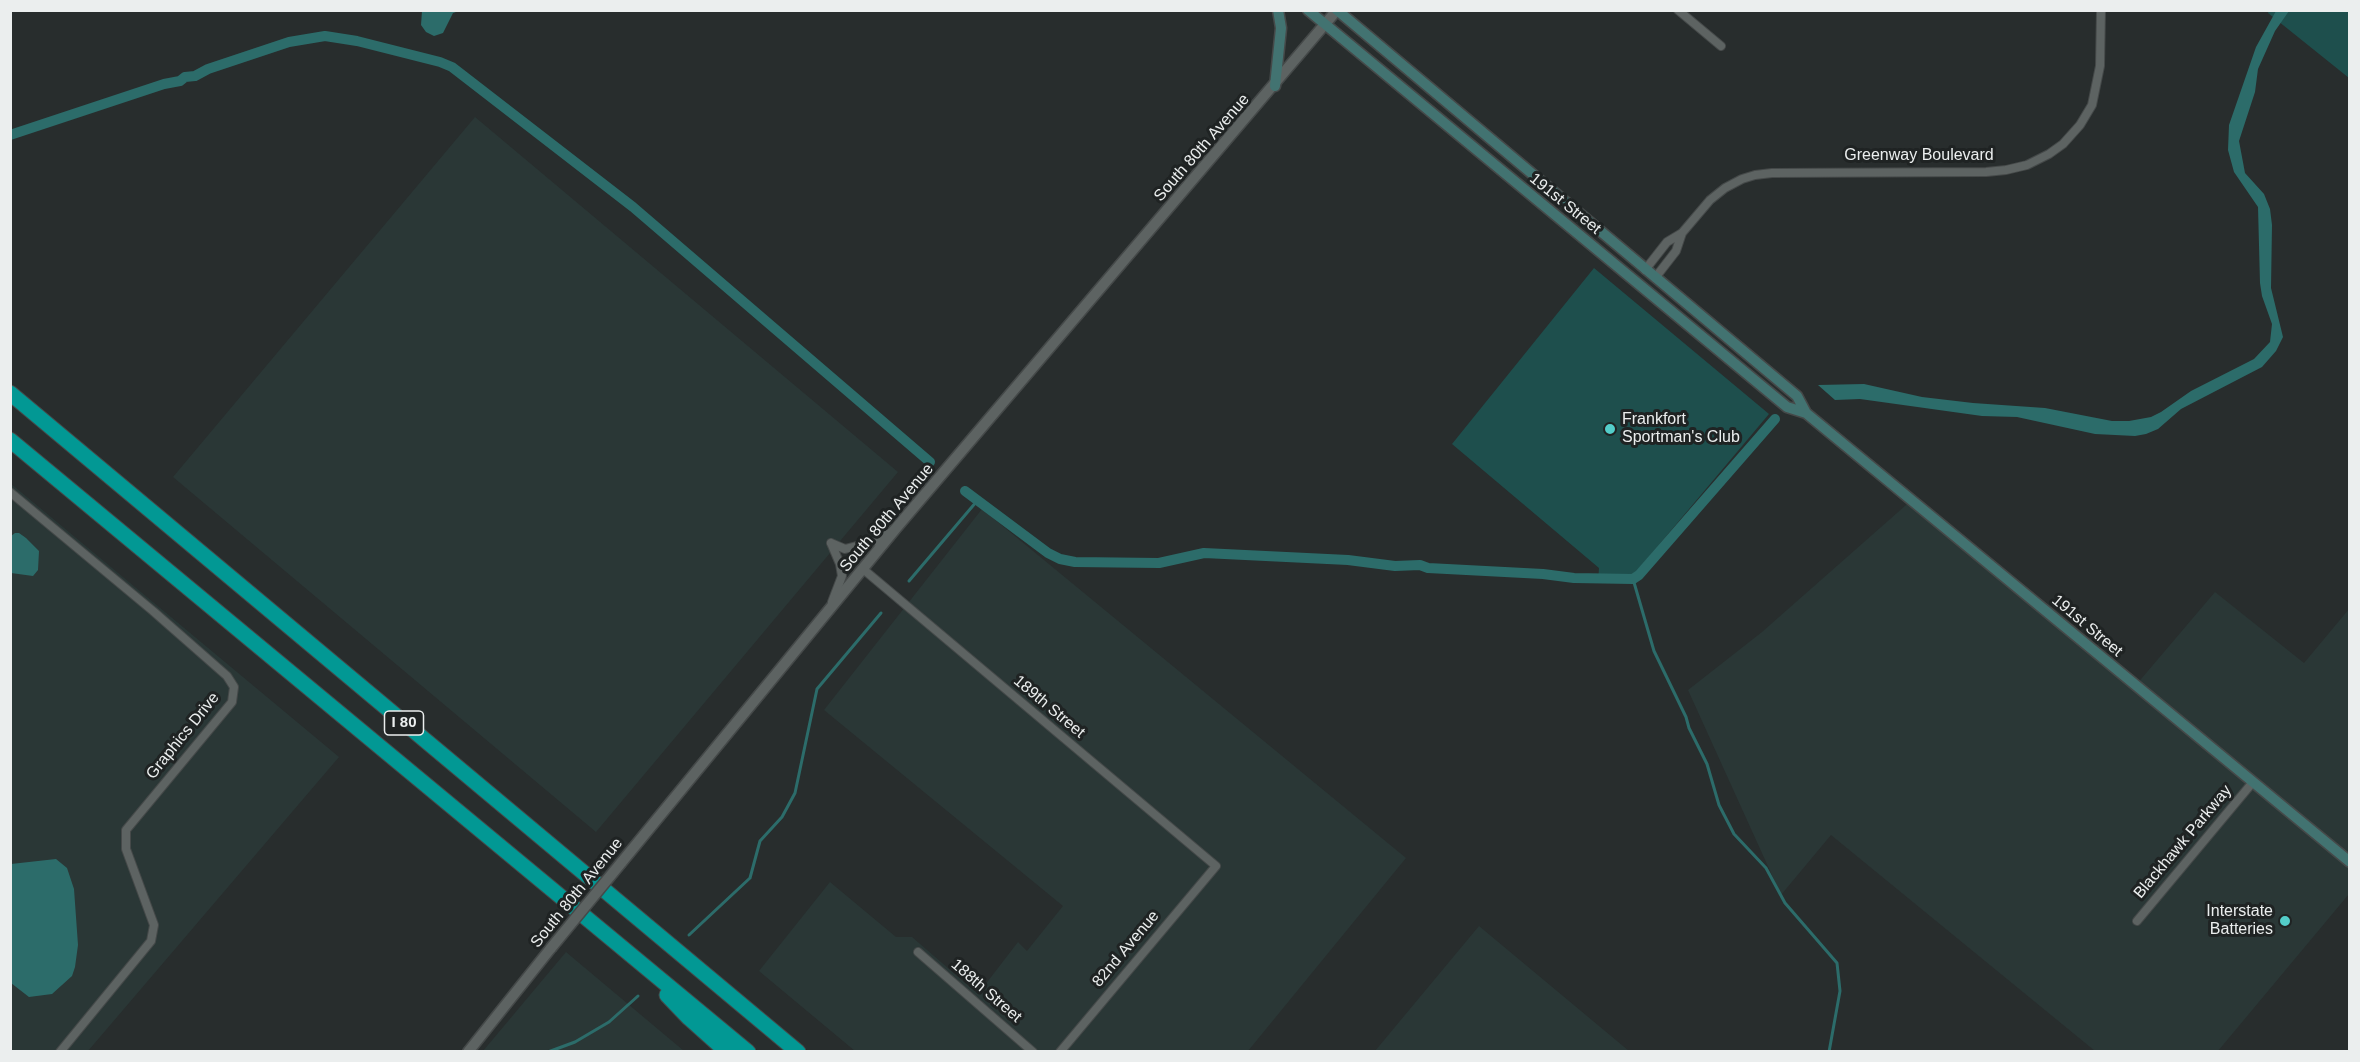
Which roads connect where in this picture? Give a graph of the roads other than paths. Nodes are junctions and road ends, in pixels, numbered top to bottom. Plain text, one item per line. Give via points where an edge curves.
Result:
1 (1278, 10) edge
2 (1308, 10) edge
3 (1678, 10) edge
4 (2101, 10) edge
5 (1337, 11) edge
6 (1325, 25) junction
7 (1721, 46) dead end
8 (1275, 86) junction
9 (1682, 233) junction
10 (1645, 270) junction
11 (1655, 278) junction
12 (10, 393) edge
13 (1806, 413) junction
14 (10, 440) edge
15 (10, 492) edge
16 (897, 527) junction
17 (863, 569) junction
18 (827, 613) junction
19 (2253, 782) junction
20 (2349, 862) edge
21 (1216, 866) joint
22 (2137, 921) dead end
23 (620, 945) junction
24 (918, 952) dead end
25 (60, 1052) edge
26 (468, 1052) edge
27 (727, 1052) edge
28 (748, 1052) edge
29 (798, 1052) edge
30 (1034, 1052) edge
31 (1060, 1052) edge

1 - 8 main road via 1281,28
2 - 6 main road, 191st Street
3 - 7 street
4 - 9 street, Greenway Boulevard via 2100,66 2092,105 2063,144 2049,154 2027,165 1986,172 1755,175 1717,194
5 - 6 street, South 80th Avenue
5 - 10 main road, 191st Street
6 - 8 street, South 80th Avenue
6 - 13 main road, 191st Street via 1787,407
8 - 16 street, South 80th Avenue
9 - 10 street, Greenway Boulevard via 1667,242
9 - 11 street, Greenway Boulevard via 1676,251
10 - 11 main road, 191st Street
11 - 13 main road, 191st Street via 1797,396
12 - 29 highway, I 80
13 - 19 main road, 191st Street
14 - 23 highway, I 80
15 - 25 street, Graphics Drive via 227,676 234,687 232,702 126,830 126,849 154,925 151,942
16 - 17 street, South 80th Avenue
16 - 18 street via 876,542 845,549 831,543 842,576
17 - 18 street, South 80th Avenue
17 - 21 street, 189th Street
18 - 26 street, South 80th Avenue, bridge
19 - 20 main road, 191st Street
19 - 22 street, Blackhawk Parkway
21 - 31 street, 82nd Avenue
23 - 27 highway
23 - 28 highway, I 80
24 - 30 street, 188th Street

